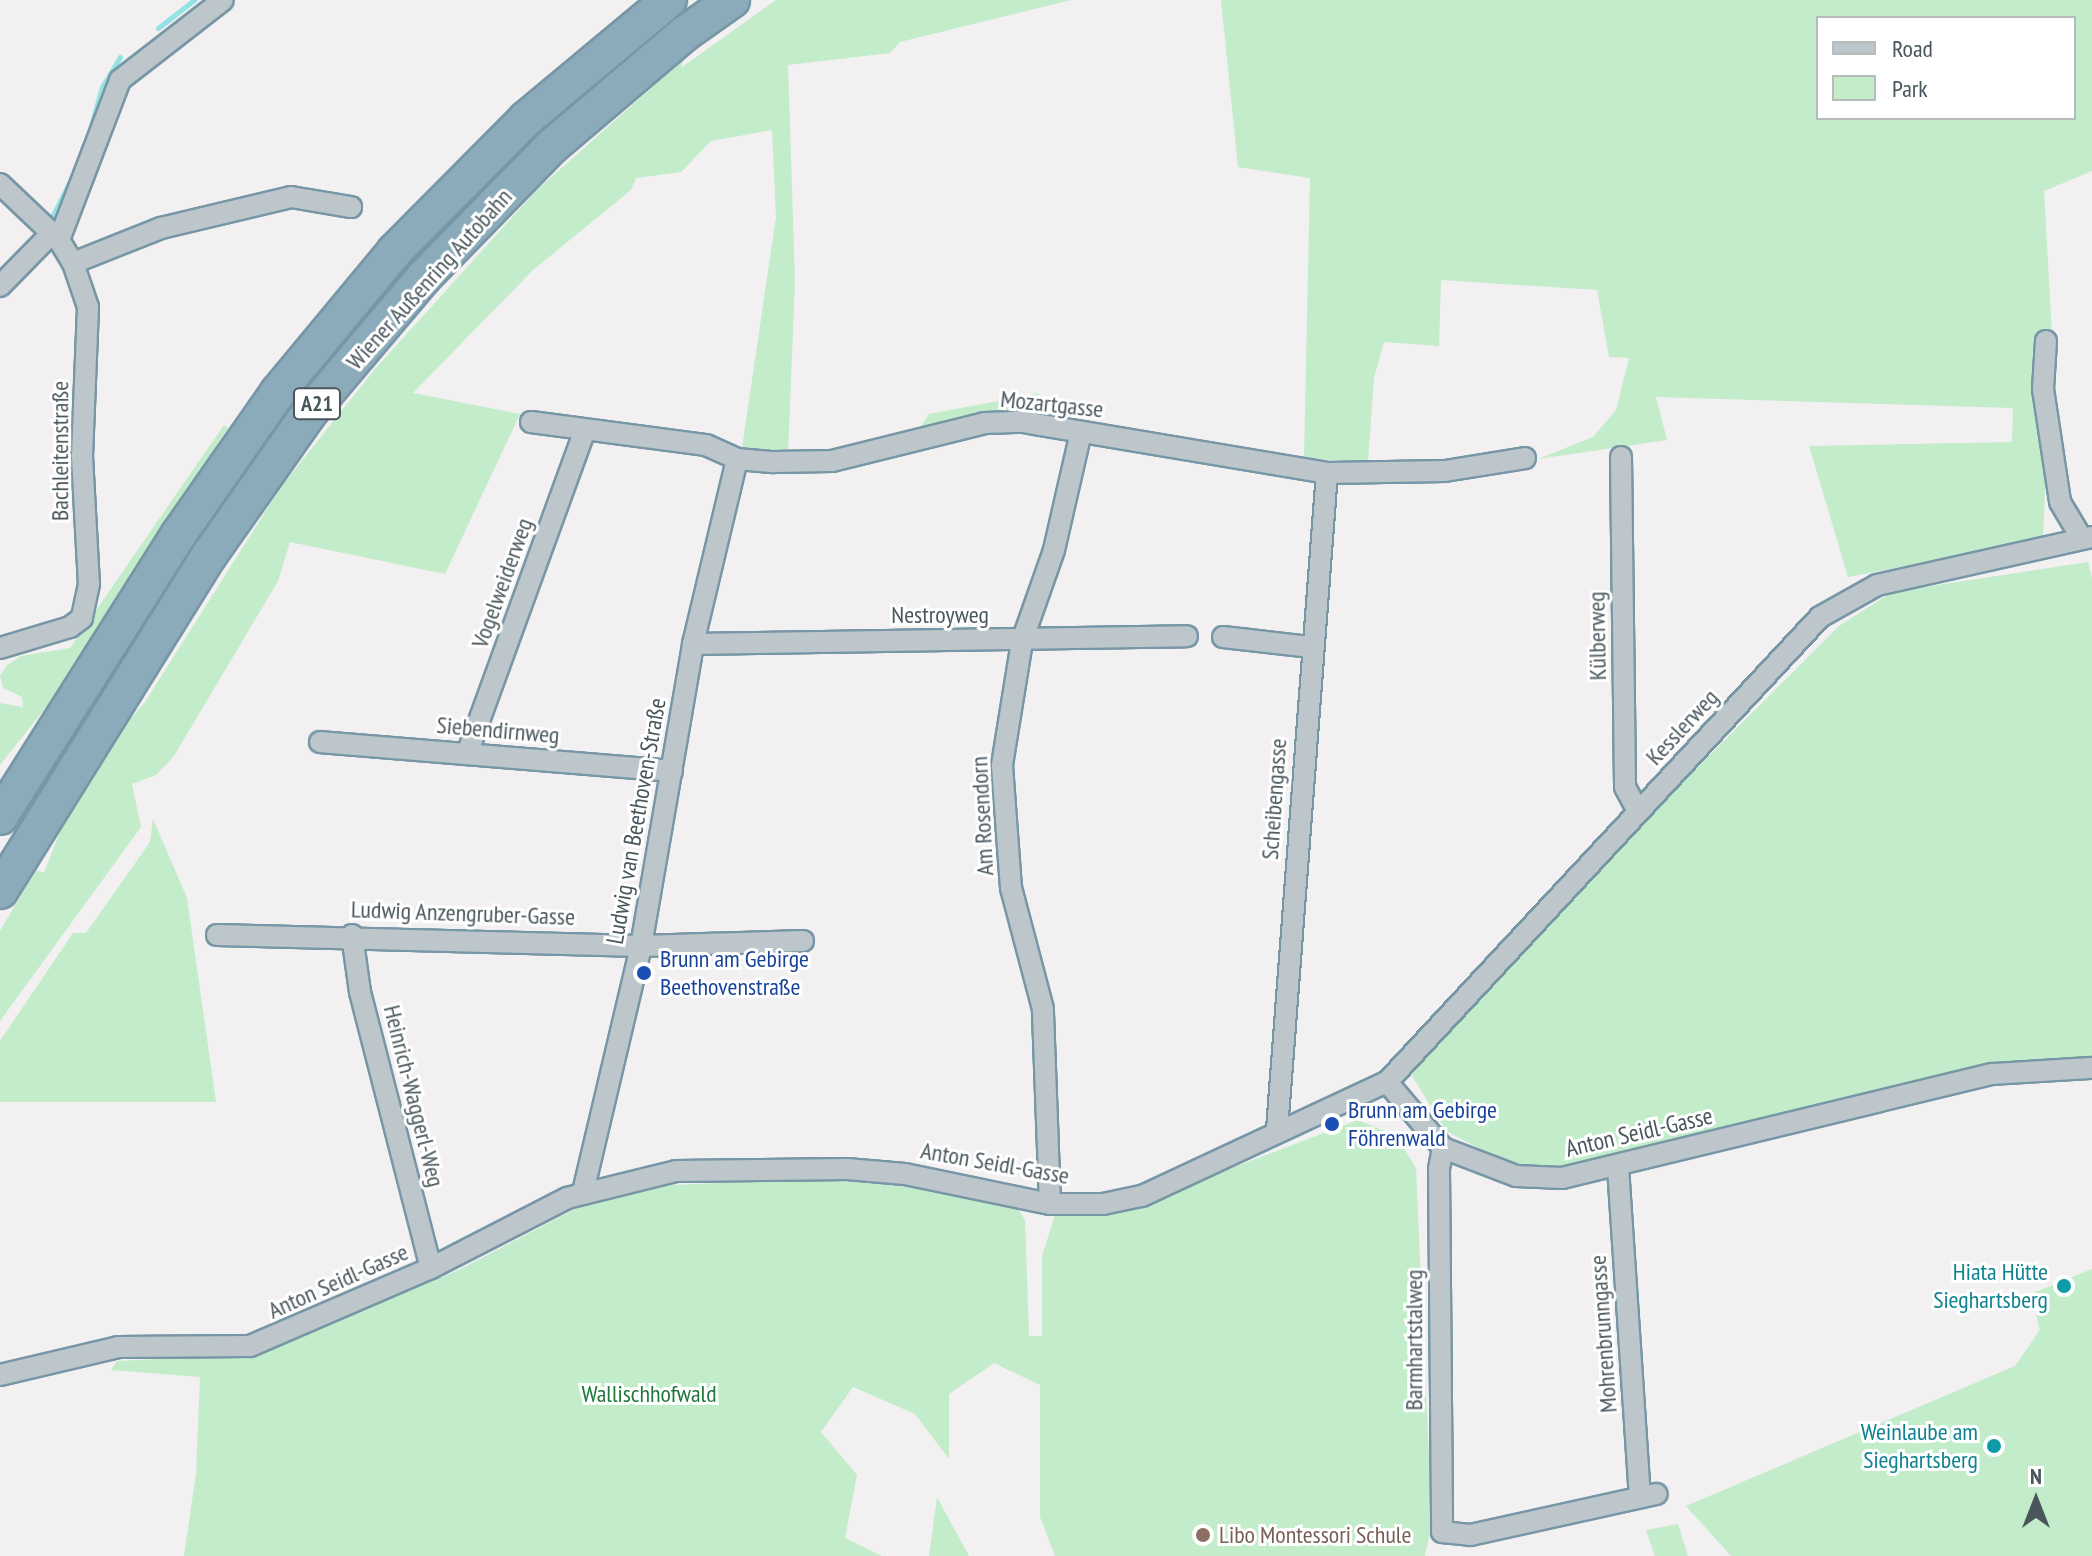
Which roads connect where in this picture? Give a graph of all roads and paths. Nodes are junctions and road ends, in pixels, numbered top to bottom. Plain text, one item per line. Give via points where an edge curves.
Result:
1 (223, 0) edge
2 (669, 0) edge
3 (732, 0) edge
4 (0, 184) edge
5 (351, 207) dead end
6 (48, 231) junction
7 (73, 263) junction
8 (0, 286) edge
9 (2046, 341) dead end
10 (531, 422) dead end
11 (585, 430) junction
12 (1081, 432) junction
13 (1621, 457) dead end
14 (1525, 458) dead end
15 (737, 459) junction
16 (1327, 473) junction
17 (2087, 538) edge
18 (1187, 636) dead end
19 (1223, 637) dead end
20 (1022, 641) junction
21 (693, 644) junction
22 (1311, 647) junction
23 (0, 648) edge
24 (320, 742) dead end
25 (467, 754) junction
26 (672, 771) junction
27 (1638, 811) junction
28 (0, 817) edge
29 (0, 891) edge
30 (217, 935) dead end
31 (352, 935) junction
32 (803, 941) dead end
33 (641, 946) junction
34 (2092, 1068) edge
35 (1387, 1082) junction
36 (1277, 1130) junction
37 (1443, 1148) junction
38 (1618, 1167) junction
39 (583, 1192) junction
40 (1050, 1204) junction
41 (431, 1268) junction
42 (0, 1375) edge
43 (1648, 1496) joint

1 - 6 street via 120,80
2 - 28 highway, Wiener Außenring Autobahn / A21 via 526,119 395,251 278,392 179,534
3 - 29 highway, Wiener Außenring Autobahn / A21 via 552,146 424,277 309,413 210,554
4 - 6 street, Bachleitenstraße
5 - 7 street via 291,197 161,228
6 - 7 street, Bachleitenstraße
6 - 8 street
7 - 23 street, Bachleitenstraße via 88,307 82,456 89,584 82,618 38,639
9 - 17 street via 2043,389 2060,502
10 - 11 street, Mozartgasse
11 - 15 street, Mozartgasse via 706,445
11 - 25 street, Vogelweiderweg
12 - 15 street, Mozartgasse via 1023,422 985,423 832,461
12 - 16 street, Mozartgasse
12 - 20 street, Am Rosendorn via 1054,550
13 - 27 street, Külberweg via 1625,787
14 - 16 street, Mozartgasse via 1445,471
15 - 21 street, Ludwig van Beethoven-Straße
16 - 22 street, Scheibengasse
17 - 27 street, Kesslerweg via 1877,585 1820,617
18 - 20 street, Nestroyweg
19 - 22 street
20 - 21 street, Nestroyweg
20 - 40 street, Am Rosendorn via 1002,765 1011,888 1043,1009
21 - 26 street, Ludwig van Beethoven-Straße
22 - 36 street, Scheibengasse
24 - 25 street, Siebendirnweg
25 - 26 street, Siebendirnweg
26 - 33 street, Ludwig van Beethoven-Straße
27 - 35 street, Kesslerweg
30 - 31 street, Ludwig Anzengruber-Gasse
31 - 33 street, Ludwig Anzengruber-Gasse
31 - 41 street, Heinrich-Waggerl-Weg via 360,992
32 - 33 street, Ludwig Anzengruber-Gasse
33 - 39 street, Ludwig van Beethoven-Straße
34 - 38 street, Anton Seidl-Gasse via 1993,1074
35 - 36 street, Anton Seidl-Gasse
35 - 37 street, Anton Seidl-Gasse
36 - 40 street, Anton Seidl-Gasse via 1142,1196 1103,1204
37 - 38 street, Anton Seidl-Gasse via 1516,1176 1562,1178
37 - 43 street, Barmhartstalweg via 1442,1532 1470,1535
38 - 43 street, Mohrenbrunngasse
39 - 40 street, Anton Seidl-Gasse via 676,1171 847,1169 905,1174
39 - 41 street, Anton Seidl-Gasse
41 - 42 street, Anton Seidl-Gasse via 250,1346 118,1347

